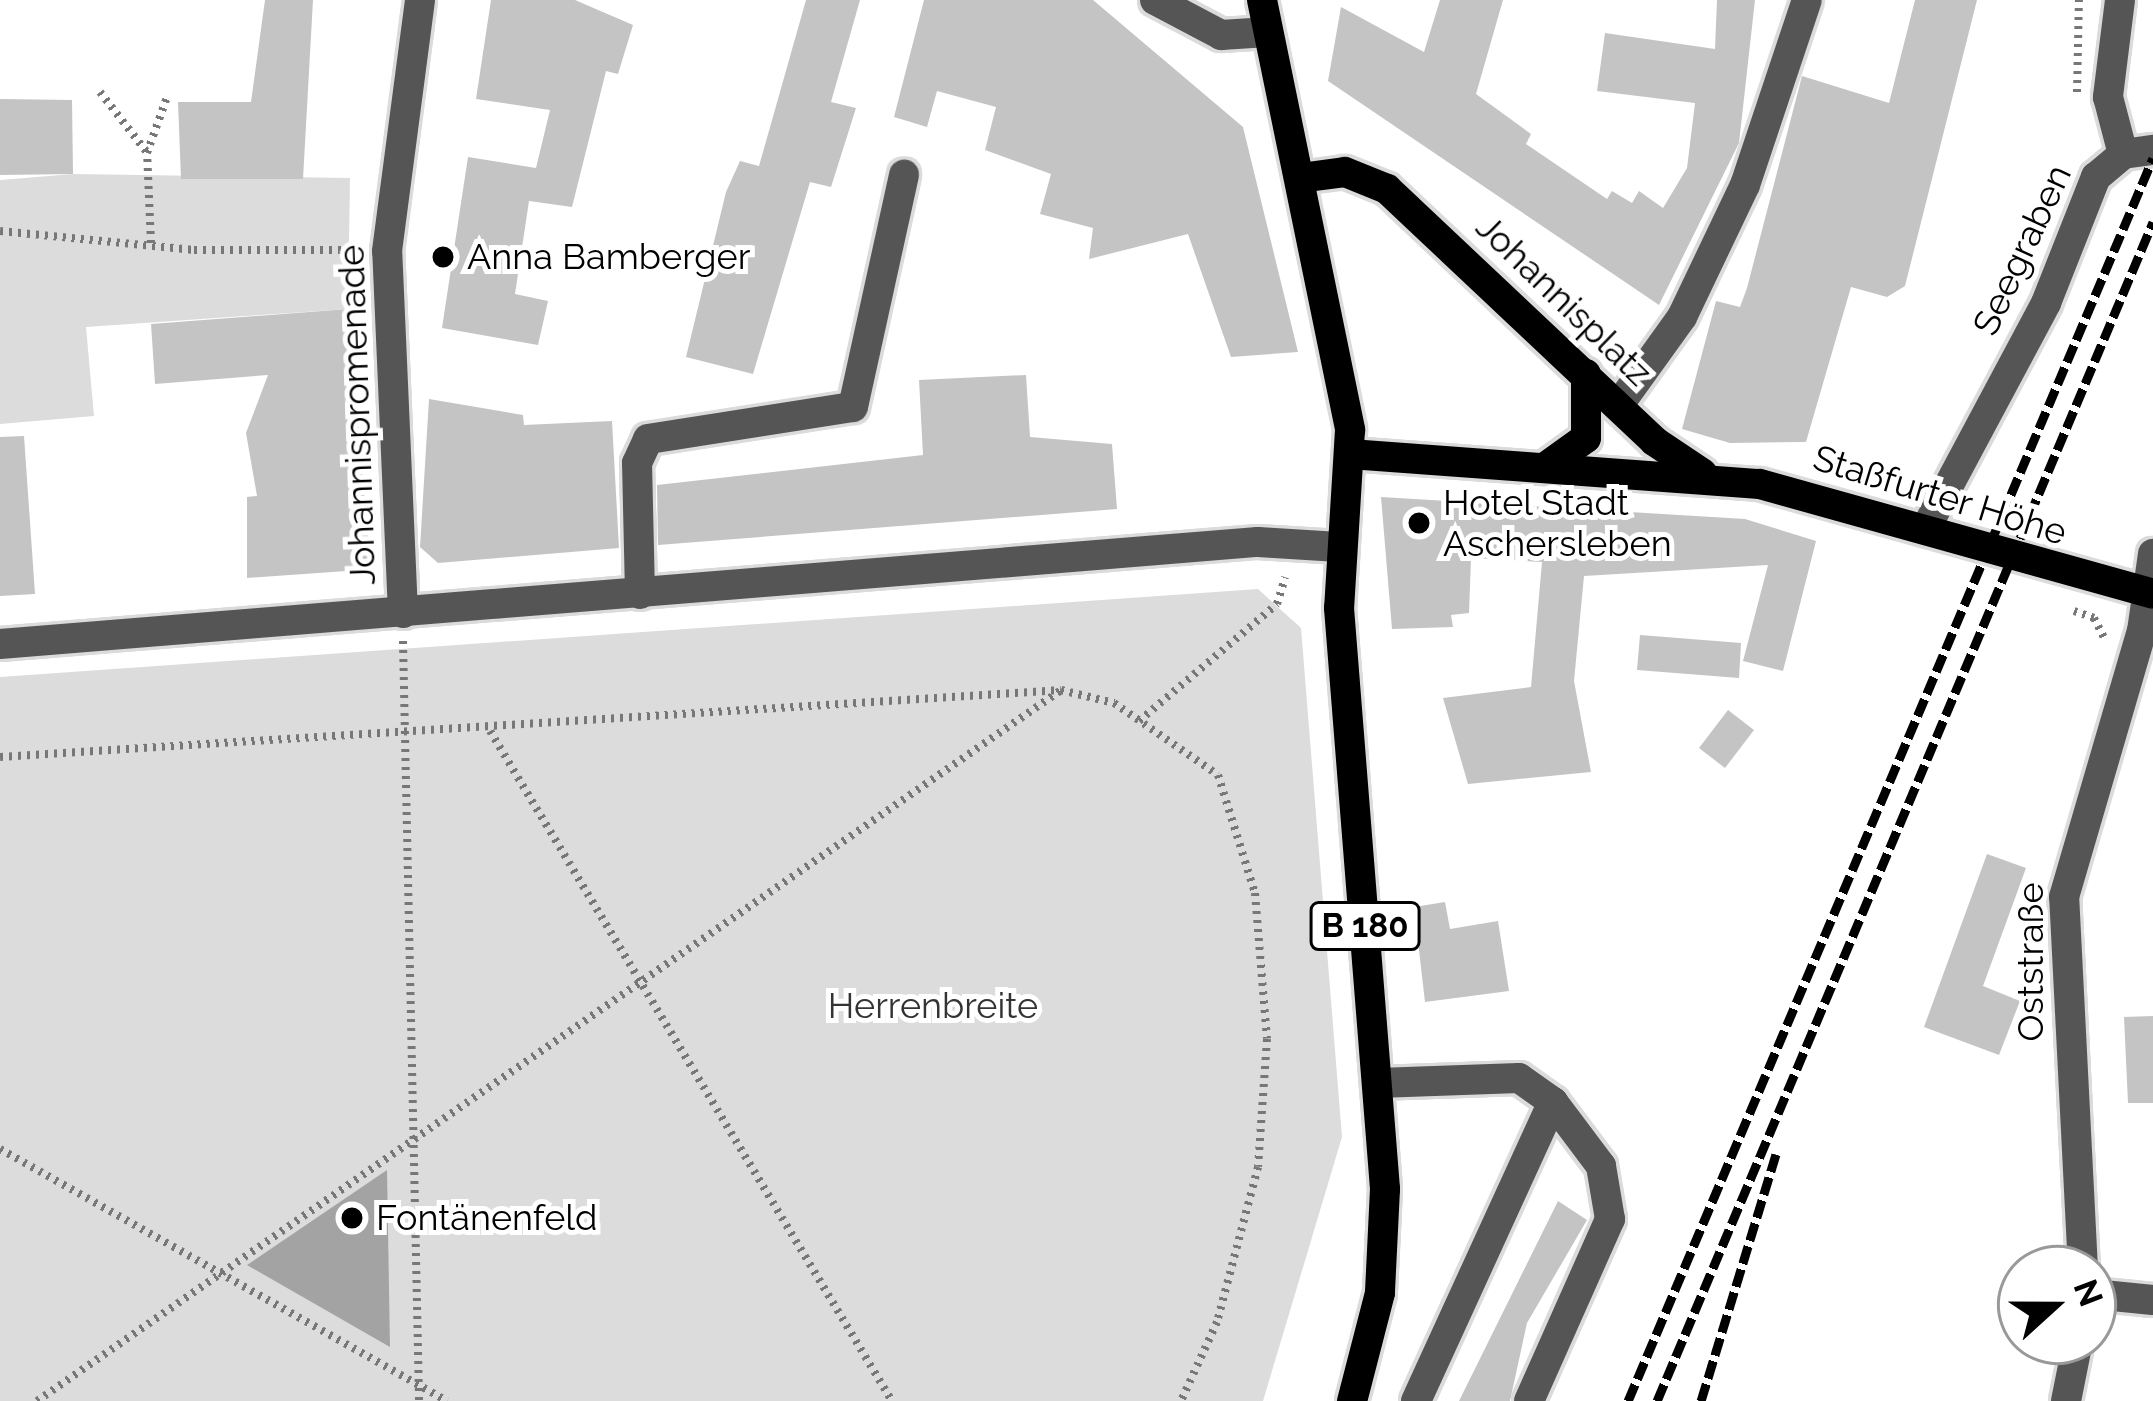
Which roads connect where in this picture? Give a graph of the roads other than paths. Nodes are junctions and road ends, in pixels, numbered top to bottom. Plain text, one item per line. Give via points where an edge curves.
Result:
1 (420, 0) edge
2 (1155, 0) edge
3 (1262, 0) edge
4 (1807, 0) edge
5 (2120, 0) edge
6 (1268, 32) junction
7 (2138, 152) edge
8 (904, 175) dead end
9 (1300, 178) junction
10 (1586, 373) junction
11 (1618, 406) junction
12 (1350, 454) junction
13 (1547, 466) junction
14 (1704, 475) junction
15 (1927, 526) junction
16 (1339, 547) junction
17 (2153, 554) edge
18 (2150, 593) edge
19 (640, 594) junction
20 (403, 613) junction
21 (0, 644) edge
22 (1378, 1083) junction
23 (1552, 1102) junction
24 (2083, 1245) edge
25 (2117, 1296) edge
26 (2153, 1300) edge
27 (2073, 1365) edge
28 (1352, 1401) edge
29 (1416, 1401) edge
30 (1529, 1401) edge
31 (2066, 1401) edge

1 - 20 street, Johannispromenade via 387,251
2 - 6 street via 1221,35
3 - 6 main road, B 180
4 - 11 street via 1736,204 1682,317
5 - 7 street, Seegraben via 2108,98
6 - 9 main road, B 180
7 - 15 street, Seegraben via 2096,177 2046,303
8 - 19 street via 853,407 648,439 637,463
9 - 10 main road, Johannisplatz via 1345,172 1387,188
9 - 12 main road, B 180
10 - 11 main road, Johannisplatz
10 - 13 main road via 1591,426
11 - 14 main road, Johannisplatz
12 - 13 main road
12 - 16 main road, B 180
13 - 14 main road
14 - 15 main road, Staßfurter Höhe
15 - 18 main road, Staßfurter Höhe
16 - 19 street via 1294,543
16 - 22 main road, B 180
17 - 18 street, Oststraße
18 - 24 street, Oststraße via 2064,897
19 - 20 street
20 - 21 street
22 - 23 street via 1503,1074
22 - 28 main road, B 180 via 1384,1250
23 - 29 street
23 - 30 street via 1600,1166 1612,1206
25 - 26 street
27 - 31 street

